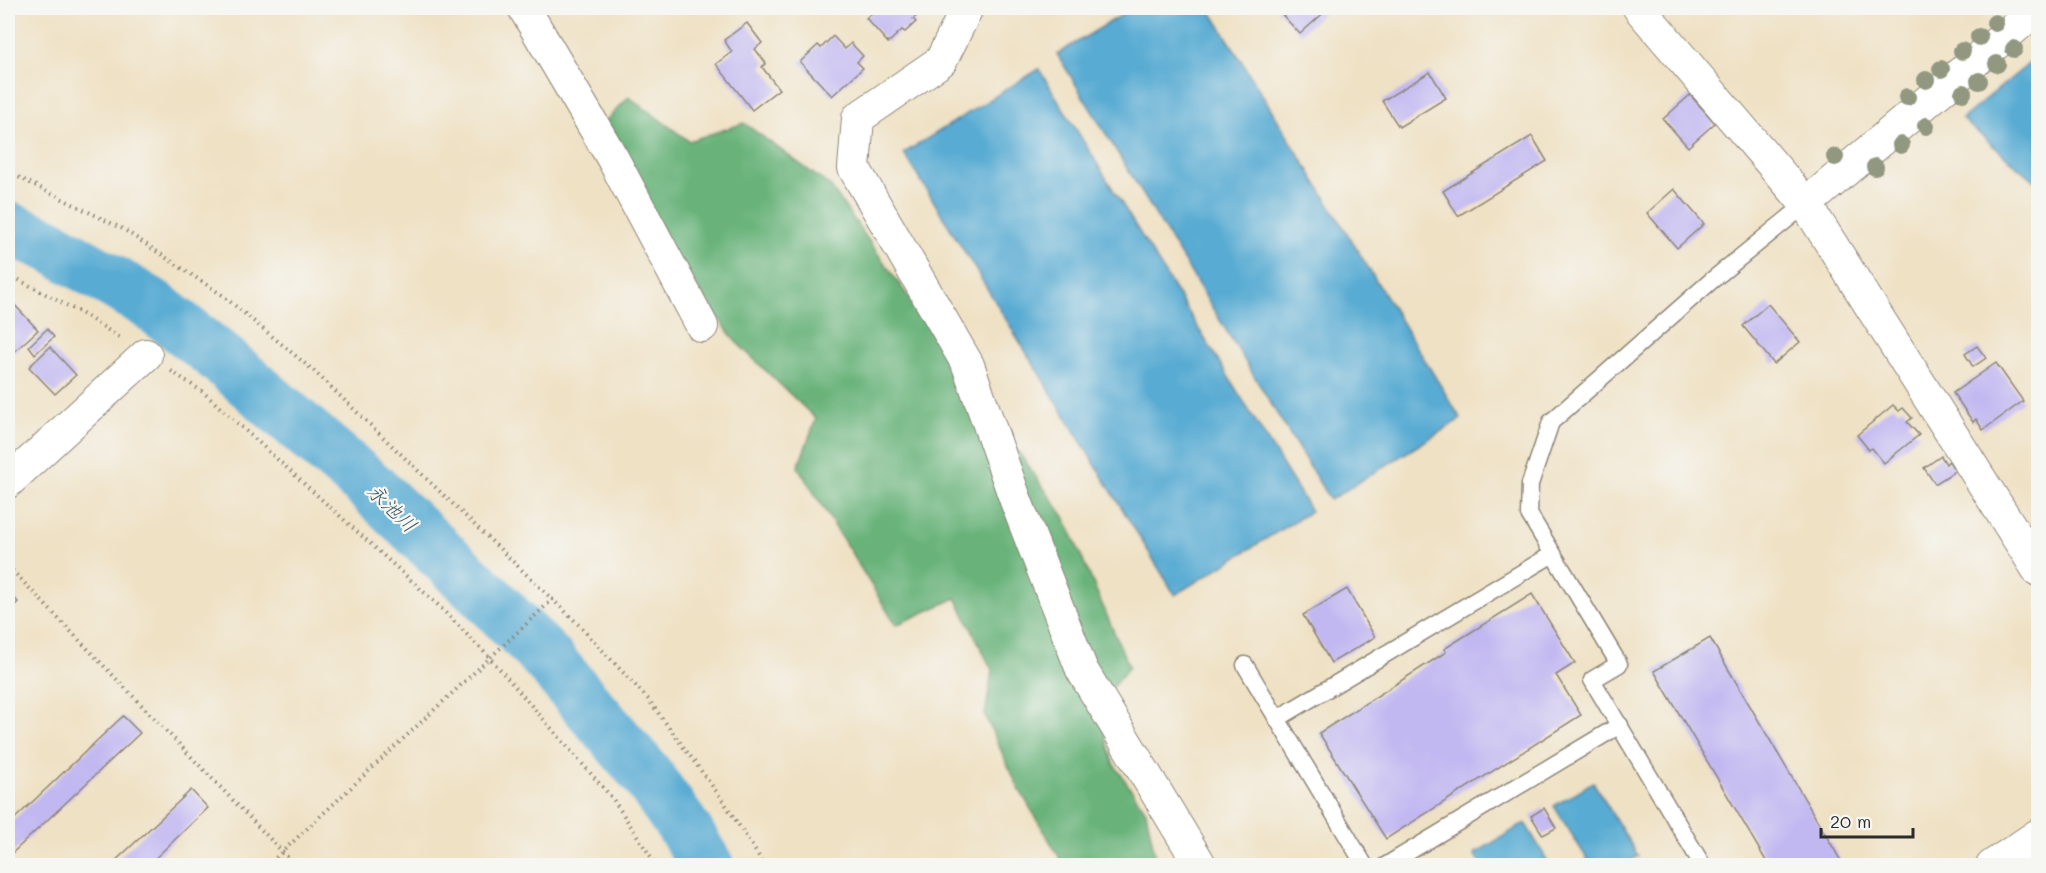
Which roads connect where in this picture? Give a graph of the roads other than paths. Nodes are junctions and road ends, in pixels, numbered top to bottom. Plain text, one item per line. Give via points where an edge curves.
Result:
1 (524, 8) edge
2 (1639, 8) edge
3 (2038, 8) edge
4 (961, 10) edge
5 (1806, 204) junction
6 (702, 326) dead end
7 (146, 354) road end
8 (8, 482) edge
9 (1553, 554) junction
10 (2038, 570) edge
11 (1245, 665) dead end
12 (1277, 719) junction
13 (1620, 726) junction
14 (2038, 835) edge
15 (1201, 866) edge
16 (1365, 866) edge
17 (1386, 866) edge
18 (1703, 866) edge
19 (1992, 866) edge

1 - 6 street via 613,159
2 - 5 street
3 - 5 street
4 - 15 street via 940,61 858,118 854,168 968,365 1082,670
5 - 9 lane via 1711,281 1551,422 1530,484 1529,514
5 - 10 street
7 - 8 street
9 - 12 lane
9 - 13 lane via 1619,664 1592,680
11 - 12 lane
12 - 16 lane
13 - 17 lane
13 - 18 lane
14 - 19 street

